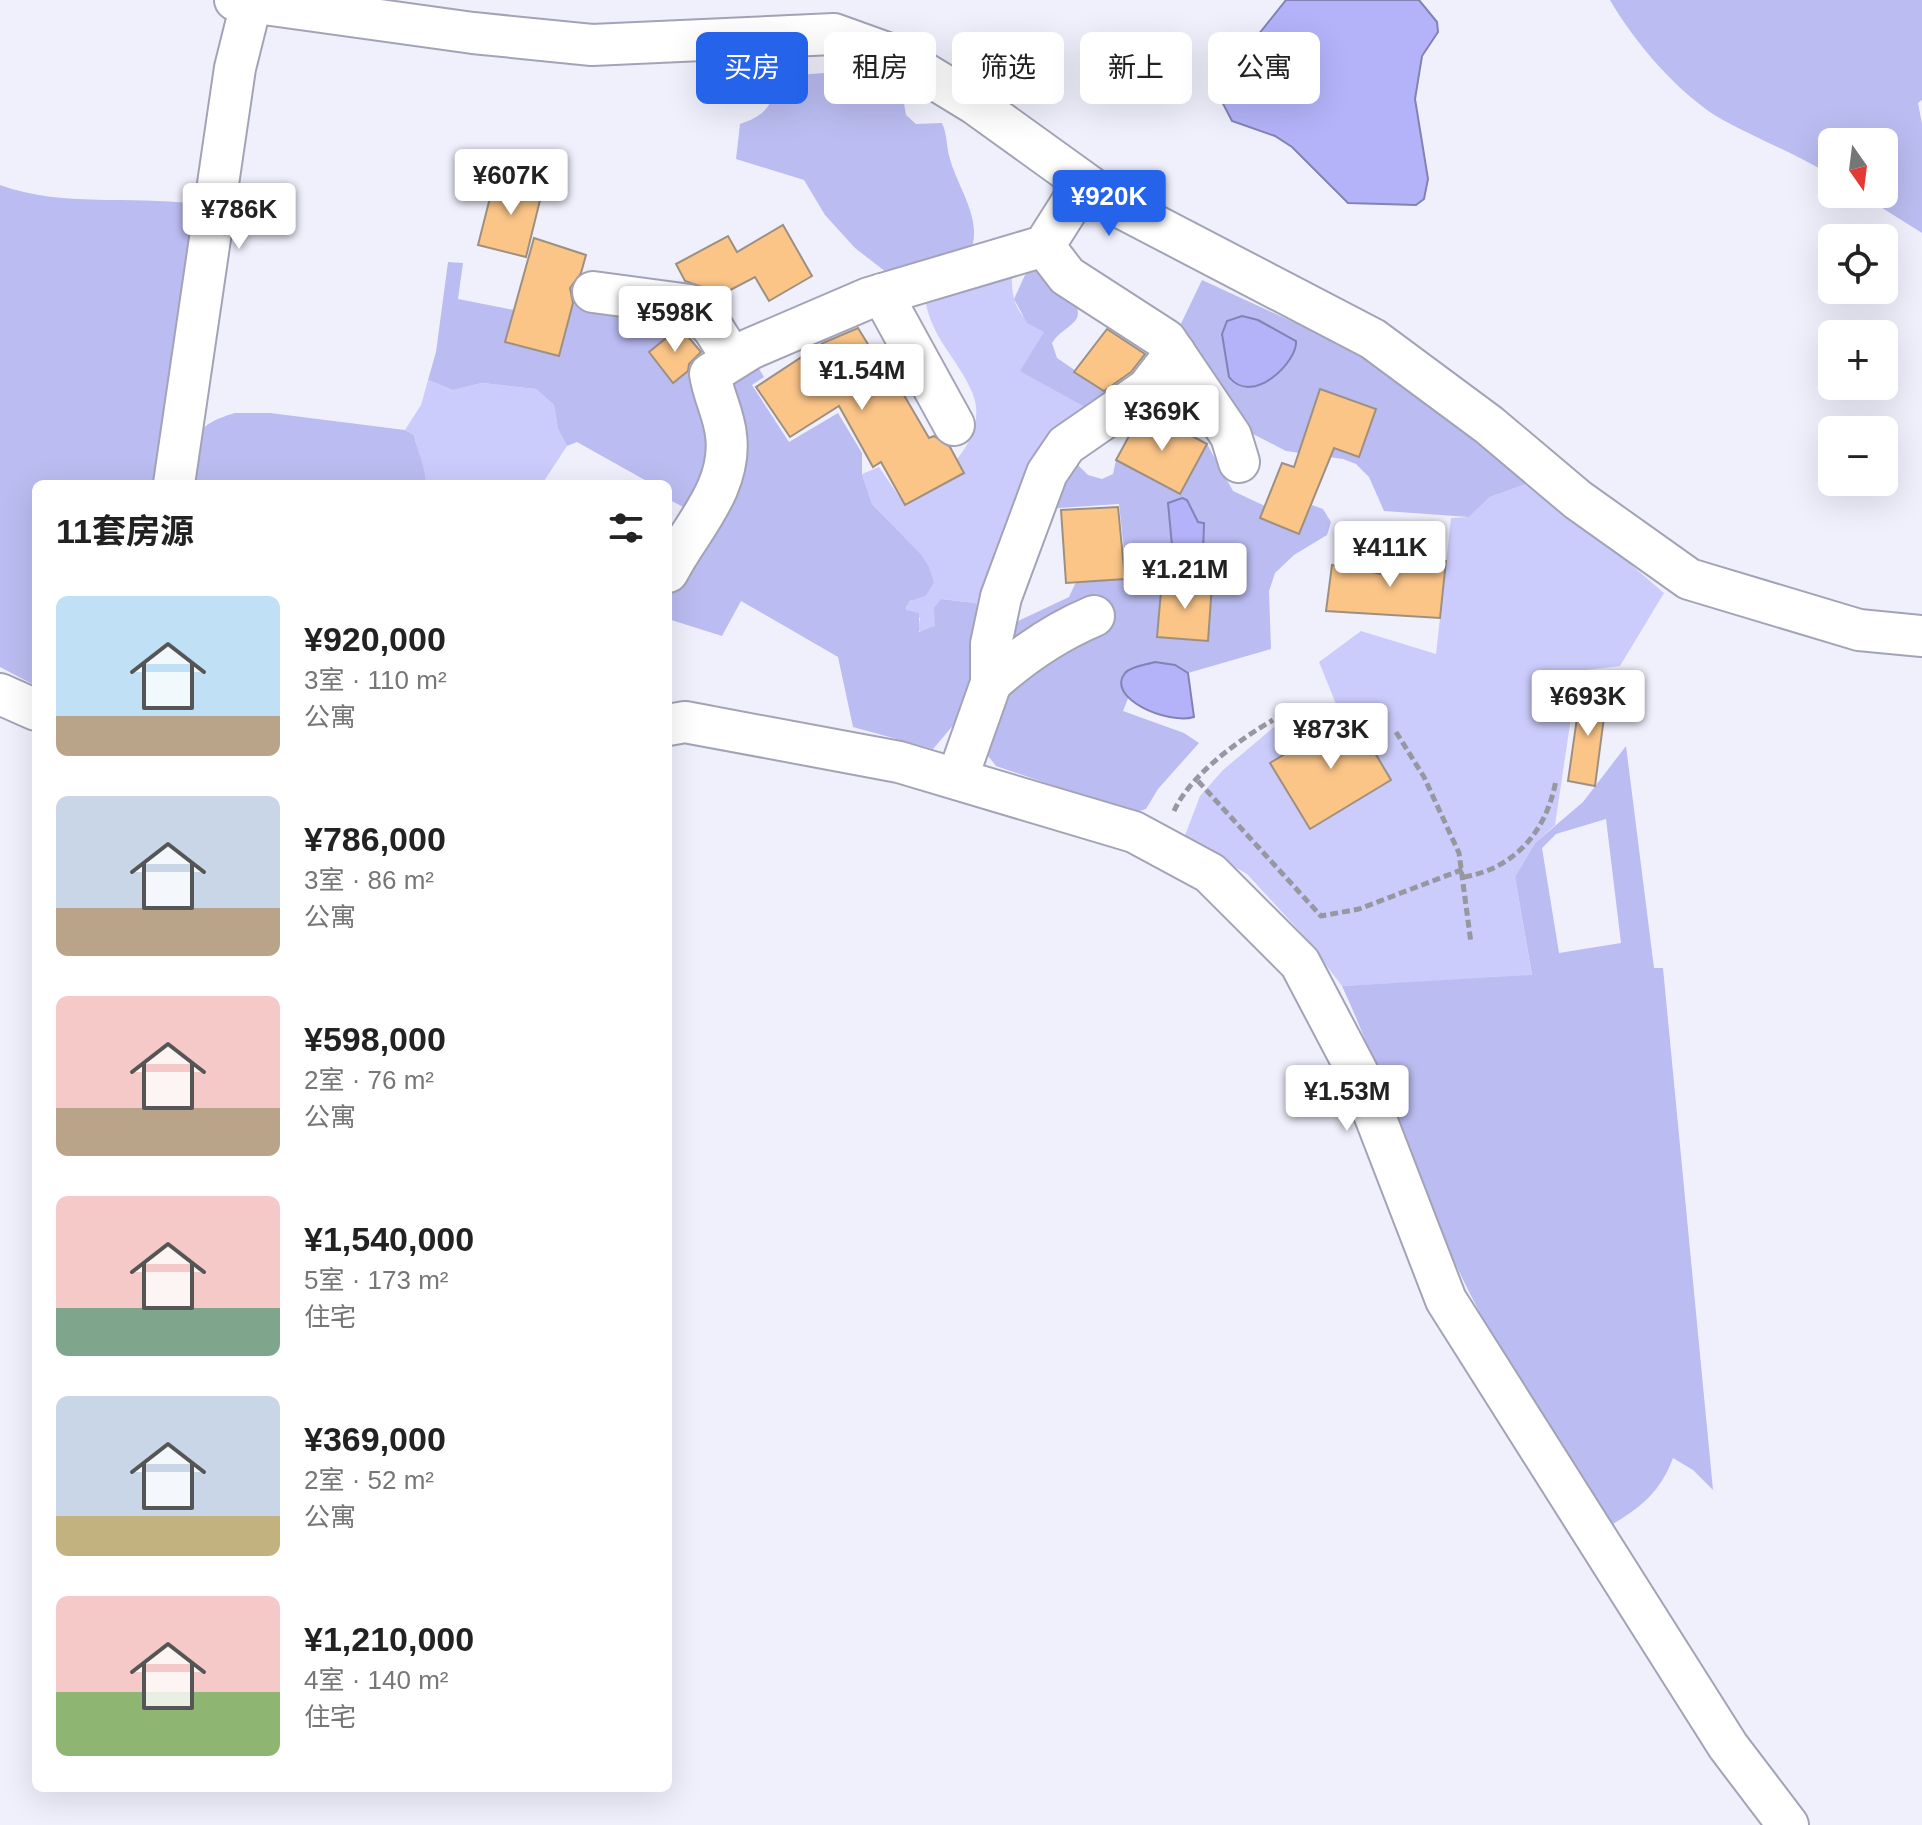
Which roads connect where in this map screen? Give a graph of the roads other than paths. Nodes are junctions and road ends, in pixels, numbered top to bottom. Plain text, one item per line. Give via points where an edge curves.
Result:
1 (246, 1) edge
2 (1084, 183) junction
3 (1044, 246) junction
4 (593, 292) dead end
5 (882, 294) junction
6 (1175, 353) junction
7 (732, 358) junction
8 (954, 425) dead end
9 (1239, 462) dead end
10 (175, 480) edge
11 (672, 566) edge
12 (1094, 616) dead end
13 (1922, 636) edge
14 (991, 683) junction
15 (0, 694) edge
16 (32, 708) edge
17 (672, 724) edge
18 (957, 779) junction
19 (1788, 1825) edge

1 - 2 street via 592,45 834,34 898,57 975,104
1 - 10 street
2 - 3 street
2 - 13 street via 1114,204 1373,339 1489,425 1578,500 1689,579 1859,630
3 - 5 street
3 - 6 street via 1067,276 1166,340
4 - 7 street via 690,305
5 - 7 street
5 - 8 street
6 - 9 street via 1231,436
6 - 14 street via 1147,389 1066,445 1047,473 1001,597 991,644
7 - 11 street via 710,374 727,454 700,525
12 - 14 street via 1067,628
14 - 18 street
15 - 16 street
17 - 18 street via 685,722 899,762
18 - 19 street via 1134,832 1159,845 1210,873 1300,963 1359,1075 1446,1300 1728,1746

